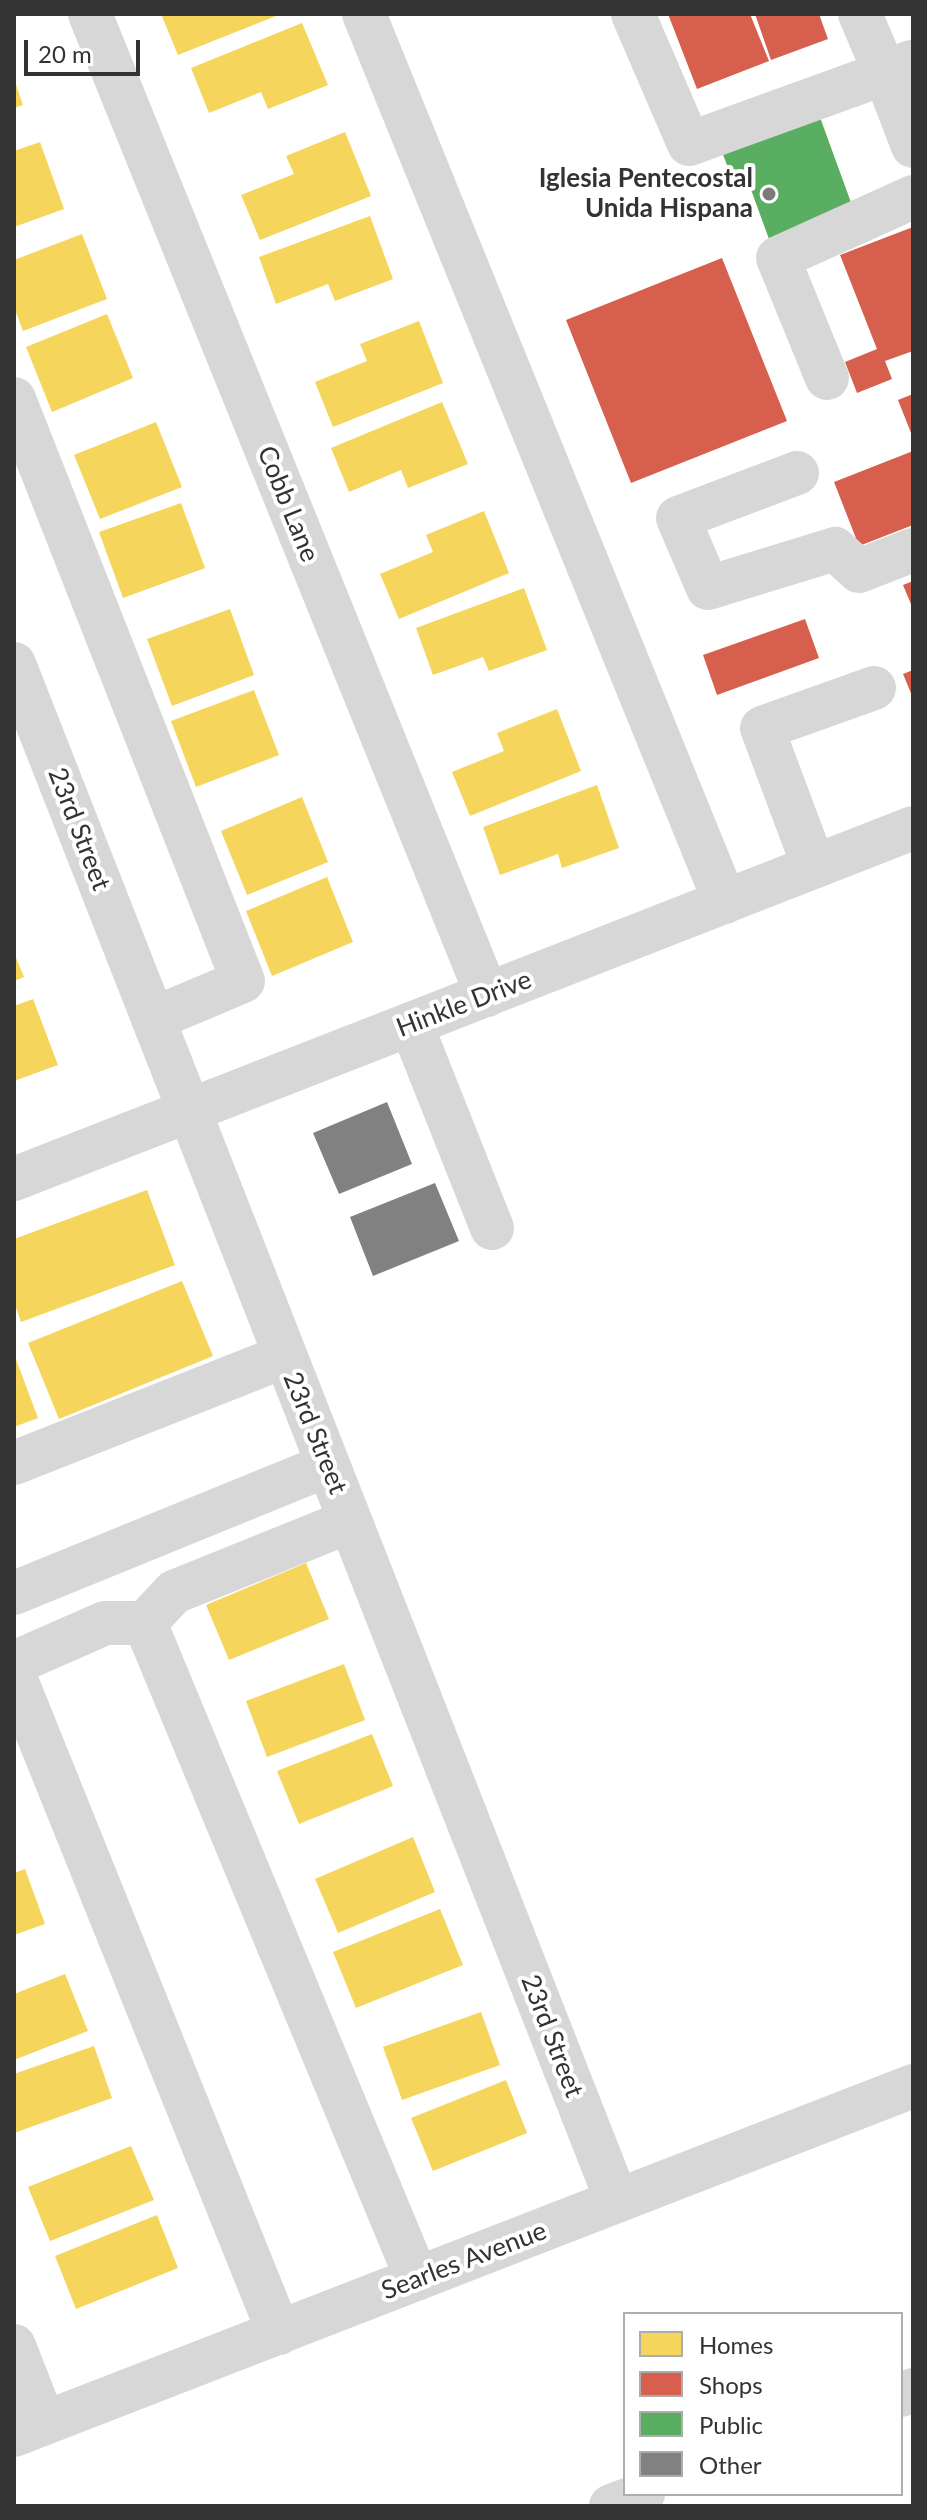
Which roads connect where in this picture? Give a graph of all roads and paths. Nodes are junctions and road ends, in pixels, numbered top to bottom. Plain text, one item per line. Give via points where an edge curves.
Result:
1 (90, 14) edge
2 (364, 14) edge
3 (633, 14) edge
4 (860, 14) edge
5 (899, 67) edge
6 (913, 146) edge
7 (913, 197) edge
8 (827, 378) dead end
9 (14, 399) edge
10 (797, 473) dead end
11 (913, 550) edge
12 (14, 664) edge
13 (874, 688) dead end
14 (913, 828) edge
15 (814, 867) junction
16 (725, 902) junction
17 (487, 995) junction
18 (153, 1019) junction
19 (411, 1024) junction
20 (189, 1110) junction
21 (14, 1179) edge
22 (492, 1228) dead end
23 (285, 1356) junction
24 (14, 1463) edge
25 (328, 1465) junction
26 (350, 1521) junction
27 (14, 1593) edge
28 (145, 1623) junction
29 (14, 1663) edge
30 (14, 1675) edge
31 (913, 2086) edge
32 (617, 2201) junction
33 (417, 2279) junction
34 (279, 2333) junction
35 (14, 2346) edge
36 (29, 2429) edge
37 (638, 2496) edge
38 (611, 2506) edge

1 - 17 street, Cobb Lane
2 - 16 street
3 - 5 street via 689,144
4 - 5 street
5 - 6 street
7 - 8 street via 778,258
9 - 18 street via 243,981
10 - 11 street via 678,518 708,588 835,549 859,571
12 - 18 street, 23rd Street
13 - 15 street via 762,728
14 - 15 street, Hinkle Drive
15 - 16 street, Hinkle Drive
16 - 17 street, Hinkle Drive
17 - 19 street, Hinkle Drive
18 - 20 street, 23rd Street
19 - 20 street, Hinkle Drive
19 - 22 street
20 - 21 street, Hinkle Drive
20 - 23 street, 23rd Street
23 - 24 street
23 - 25 street, 23rd Street
25 - 26 street, 23rd Street
25 - 27 street
26 - 28 street via 174,1592
26 - 32 street, 23rd Street
28 - 29 street via 105,1623
28 - 33 street
30 - 34 street
31 - 32 street, Searles Avenue
32 - 33 street, Searles Avenue
33 - 34 street, Searles Avenue
34 - 36 street, Searles Avenue
35 - 36 street
37 - 38 street

